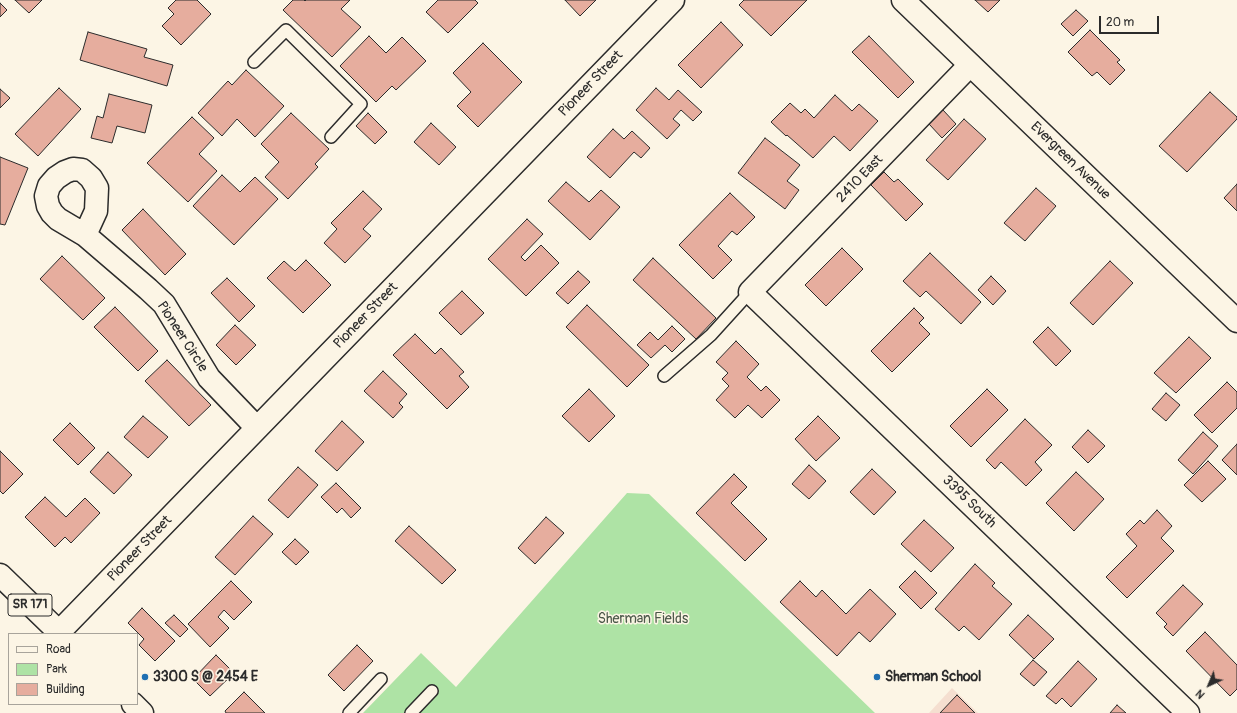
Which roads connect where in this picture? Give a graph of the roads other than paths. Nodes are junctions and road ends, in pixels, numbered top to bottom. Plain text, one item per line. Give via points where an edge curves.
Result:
1 (673, 0) edge
2 (903, 0) edge
3 (254, 62) dead end
4 (970, 65) junction
5 (331, 137) dead end
6 (85, 235) dead end
7 (750, 292) junction
8 (1237, 321) edge
9 (664, 376) dead end
10 (257, 428) junction
11 (0, 575) edge
12 (60, 633) edge
13 (381, 679) dead end
14 (432, 691) dead end
15 (349, 713) edge
16 (411, 713) edge
17 (1188, 713) edge

1 - 10 street, Pioneer Street
2 - 4 street, Evergreen Avenue
3 - 5 lane via 286,30 361,104
4 - 7 street, 2410 East
4 - 8 street, Evergreen Avenue
6 - 10 street, Pioneer Circle via 164,304 209,378
7 - 9 lane via 710,336
7 - 17 street, 3395 South
10 - 12 street, Pioneer Street
11 - 12 street, SR 171
13 - 15 lane
14 - 16 lane

